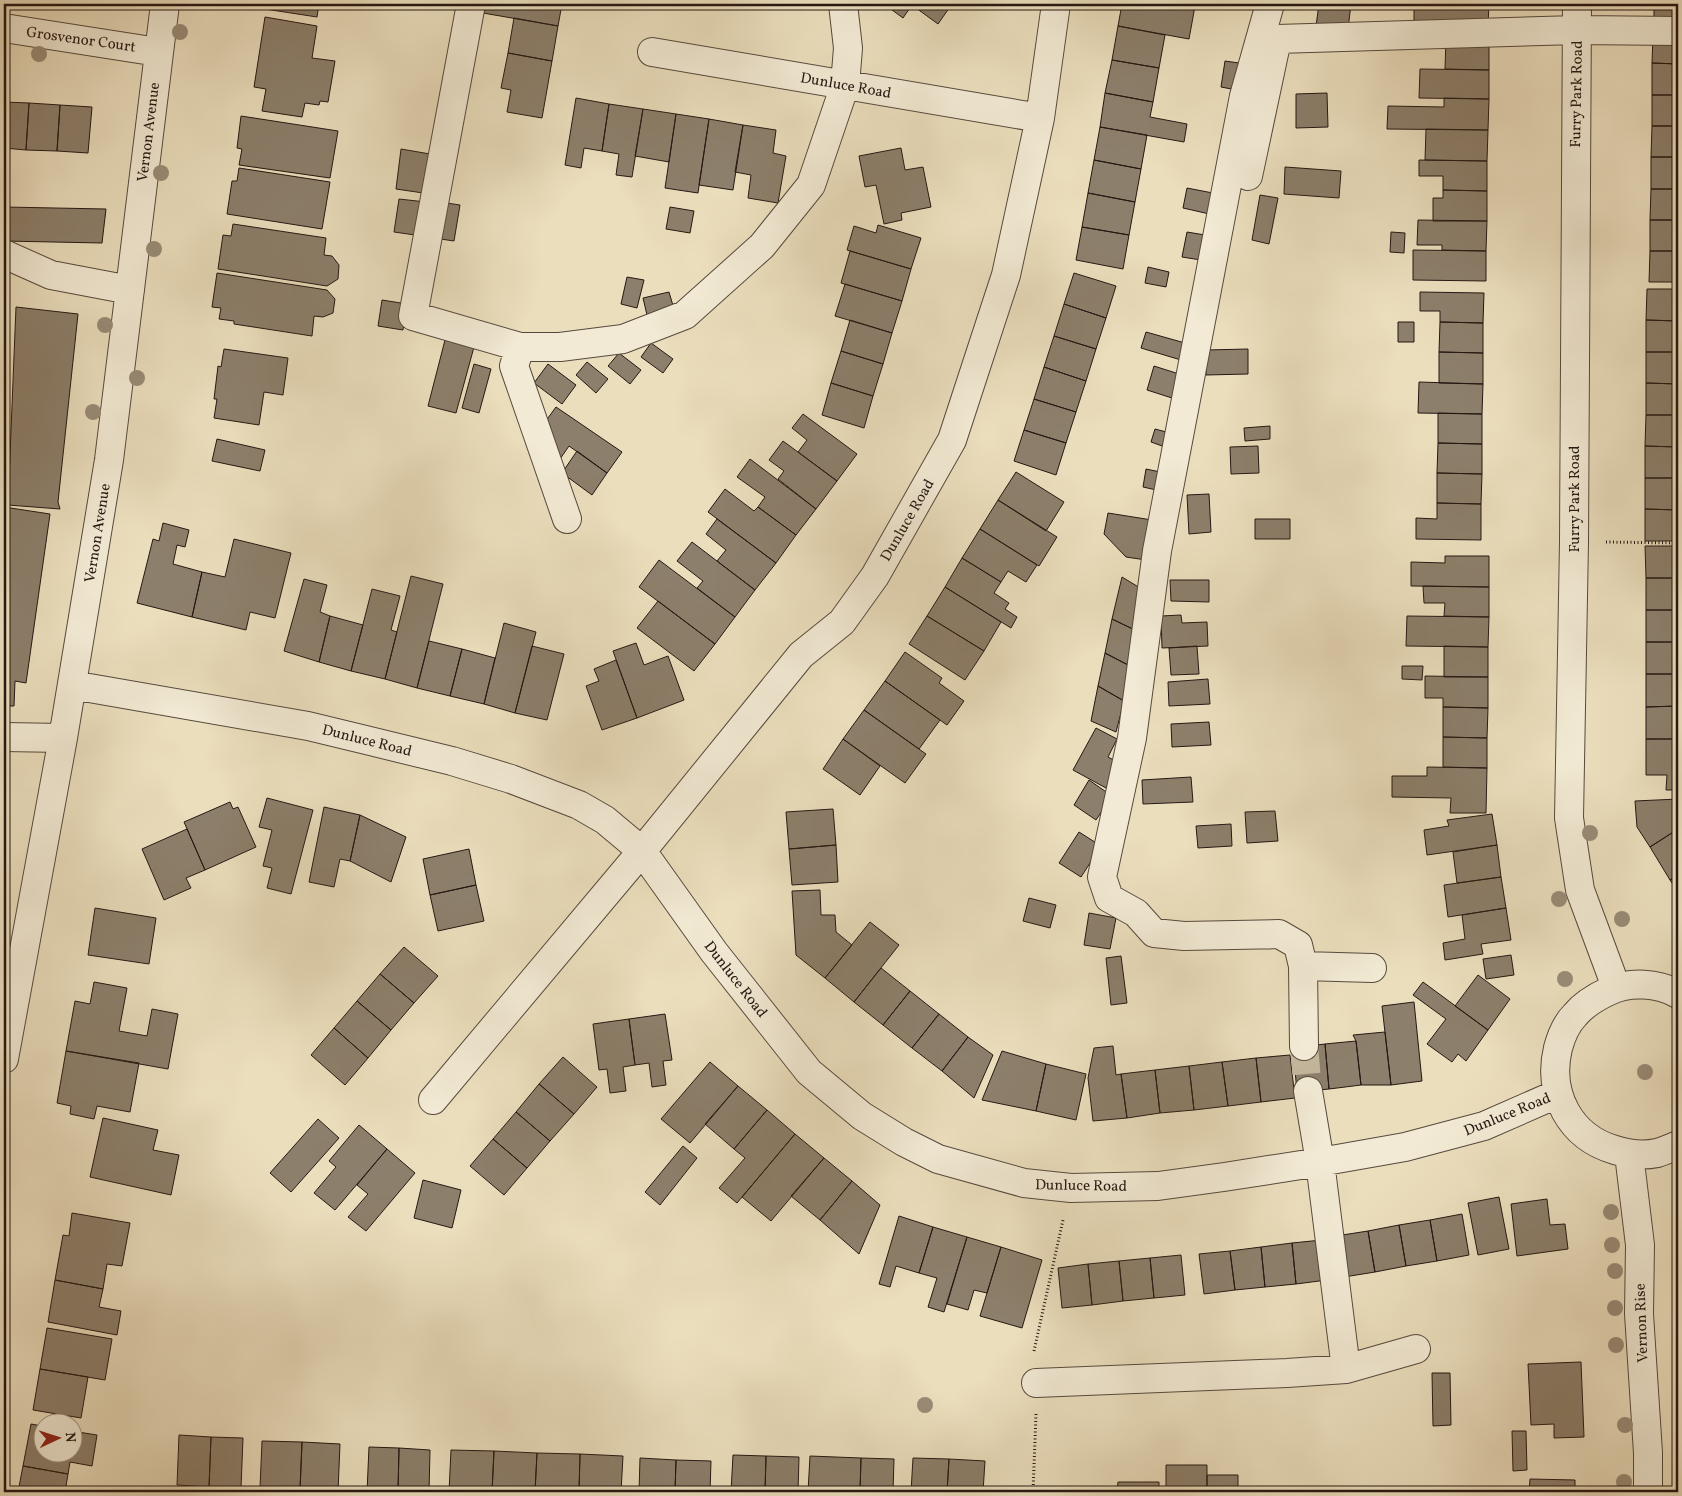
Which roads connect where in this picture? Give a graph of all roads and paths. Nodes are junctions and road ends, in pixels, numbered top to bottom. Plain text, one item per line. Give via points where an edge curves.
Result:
1 (165, 4) edge
2 (471, 4) edge
3 (843, 4) edge
4 (1056, 4) edge
5 (1270, 4) edge
6 (1286, 4) edge
7 (1577, 17) edge
8 (4, 28) edge
9 (1678, 31) edge
10 (1277, 39) junction
11 (158, 52) junction
12 (652, 52) dead end
13 (845, 85) junction
14 (1040, 118) junction
15 (1235, 236) dead end
16 (4, 254) edge
17 (130, 290) junction
18 (520, 347) junction
19 (567, 519) dead end
20 (1574, 542) junction
21 (1678, 543) edge
22 (72, 685) junction
23 (4, 737) edge
24 (63, 738) junction
25 (642, 851) junction
26 (1303, 966) junction
27 (1372, 968) dead end
28 (12, 970) edge
29 (1616, 987) junction
30 (1678, 994) edge
31 (1304, 1046) tunnel mouth
32 (4, 1059) edge
33 (1308, 1091) tunnel mouth
34 (1557, 1094) junction
35 (433, 1100) dead end
36 (1678, 1145) edge
37 (1629, 1154) junction
38 (1320, 1162) junction
39 (1071, 1188) junction
40 (1416, 1349) dead end
41 (1346, 1369) junction
42 (1036, 1383) junction
43 (1033, 1492) edge
44 (1648, 1492) edge

1 - 11 street, Vernon Avenue
2 - 18 street via 413,316
3 - 13 street via 848,48
4 - 14 street, Dunluce Road
5 - 26 street via 1244,96 1157,551 1132,738 1102,877 1109,898 1136,913 1154,933 1184,936 1279,934 1298,945
6 - 10 street
7 - 9 street
7 - 10 street
7 - 20 street, Furry Park Road
8 - 11 street, Grosvenor Court
10 - 15 street
11 - 17 street, Vernon Avenue
12 - 13 street, Dunluce Road
13 - 14 street, Dunluce Road
13 - 18 street via 811,185 762,246 684,314 622,340 560,347
14 - 25 street, Dunluce Road via 1006,275 952,440 875,576 842,622 801,655
16 - 17 street via 51,275
17 - 22 street, Vernon Avenue via 109,460
18 - 19 street via 514,366
20 - 21 path
20 - 29 street, Furry Park Road via 1569,818 1580,890
22 - 24 street, Vernon Avenue
22 - 25 street, Dunluce Road via 308,726 452,761 579,805 605,820
23 - 24 street
24 - 28 street, Vernon Avenue
25 - 35 street, Dunluce Road
25 - 39 street, Dunluce Road via 714,952 809,1072 862,1116 938,1159 1024,1184
26 - 27 street
26 - 31 street
28 - 32 street, Vernon Avenue
29 - 30 street via 1643,984
29 - 34 street via 1593,998 1574,1016 1560,1038 1554,1063
33 - 38 street
34 - 37 street via 1566,1113 1583,1132 1604,1147
34 - 38 street, Dunluce Road via 1484,1126 1405,1147
36 - 37 street via 1656,1153
37 - 44 street, Vernon Rise via 1640,1245 1639,1314
38 - 39 street, Dunluce Road via 1158,1186
38 - 41 street
39 - 42 path via 1034,1349
40 - 41 street
41 - 42 street
42 - 43 path

